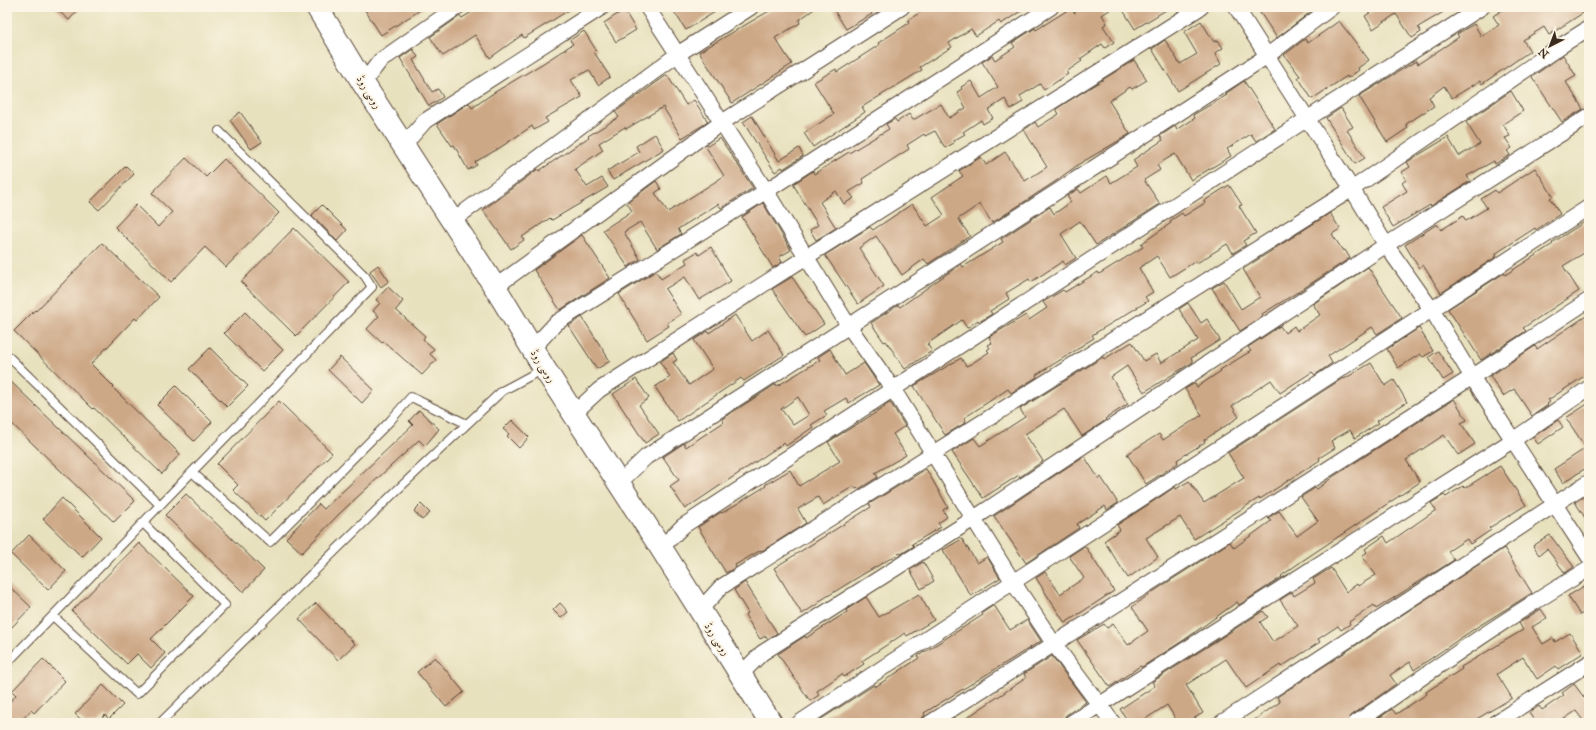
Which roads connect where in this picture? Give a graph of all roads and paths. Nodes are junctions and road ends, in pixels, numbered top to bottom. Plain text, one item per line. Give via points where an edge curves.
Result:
1 (457, 7) edge
2 (602, 7) edge
3 (647, 7) edge
4 (751, 7) edge
5 (902, 7) edge
6 (1052, 7) edge
7 (1200, 7) edge
8 (1236, 7) edge
9 (1332, 7) edge
10 (1482, 7) edge
11 (324, 9) edge
12 (1589, 28) edge
13 (678, 54) junction
14 (1267, 56) junction
15 (363, 83) junction
16 (1589, 116) edge
17 (1307, 119) junction
18 (721, 123) junction
19 (219, 131) dead end
20 (404, 146) junction
21 (1352, 189) junction
22 (766, 191) junction
23 (1589, 207) edge
24 (452, 220) junction
25 (1386, 245) junction
26 (806, 257) junction
27 (495, 288) junction
28 (1589, 300) edge
29 (1432, 310) junction
30 (848, 326) junction
31 (532, 350) junction
32 (7, 355) edge
33 (544, 368) junction
34 (1472, 377) junction
35 (1589, 388) edge
36 (893, 389) junction
37 (573, 414) junction
38 (467, 424) junction
39 (1513, 440) junction
40 (932, 453) junction
41 (192, 472) junction
42 (1589, 482) edge
43 (618, 484) junction
44 (160, 505) junction
45 (1554, 505) junction
46 (973, 519) junction
47 (143, 523) junction
48 (660, 548) junction
49 (1589, 557) edge
50 (1589, 569) edge
51 (1013, 582) junction
52 (699, 611) junction
53 (53, 616) junction
54 (1054, 644) junction
55 (7, 663) edge
56 (1589, 664) edge
57 (740, 675) junction
58 (1100, 704) junction
59 (160, 723) edge
60 (770, 723) edge
61 (799, 723) edge
62 (930, 723) edge
63 (1072, 723) edge
64 (1113, 723) edge
65 (1221, 723) edge
66 (1356, 723) edge
67 (1495, 723) edge

1 - 15 street via 380,61
2 - 20 street via 425,121
3 - 13 street
4 - 13 street
5 - 18 street
6 - 22 street
7 - 26 street
8 - 14 street
9 - 14 street
10 - 17 street
11 - 15 main road, روسی روڈ
12 - 21 street
13 - 18 street
13 - 24 street
14 - 17 street
14 - 30 street
15 - 20 main road, روسی روڈ
16 - 25 street
17 - 21 street
17 - 36 street
18 - 22 street
18 - 27 street
19 - 41 lane via 365,276 372,287
20 - 24 main road, روسی روڈ
21 - 25 street
21 - 40 street
22 - 26 street
22 - 31 street via 556,323
23 - 29 street
24 - 27 main road, روسی روڈ
25 - 29 street
25 - 46 street
26 - 30 street
26 - 37 street via 599,390
27 - 31 main road, روسی روڈ
28 - 34 street
29 - 34 street
29 - 51 street
30 - 36 street
30 - 43 street via 646,457
31 - 33 main road, روسی روڈ
32 - 44 lane
33 - 37 main road, روسی روڈ
33 - 38 lane via 502,391
34 - 39 street
34 - 54 street
35 - 39 street
36 - 40 street
36 - 48 street via 683,526
37 - 43 main road, روسی روڈ
38 - 41 lane via 411,397 270,542
38 - 59 lane
39 - 45 street
39 - 58 street
40 - 46 street
40 - 52 street via 721,587
41 - 44 lane
42 - 45 street
43 - 48 main road, روسی روڈ
44 - 47 lane
45 - 49 street
45 - 65 street
46 - 51 street
46 - 57 street via 762,653
47 - 53 lane
47 - 53 lane via 225,605 137,694
48 - 52 main road, روسی روڈ
50 - 66 street via 1547,593
51 - 54 street
51 - 61 street
52 - 57 main road, روسی روڈ
53 - 55 lane
54 - 58 street
54 - 62 street
56 - 67 street
57 - 60 main road, روسی روڈ
58 - 63 street
58 - 64 street

